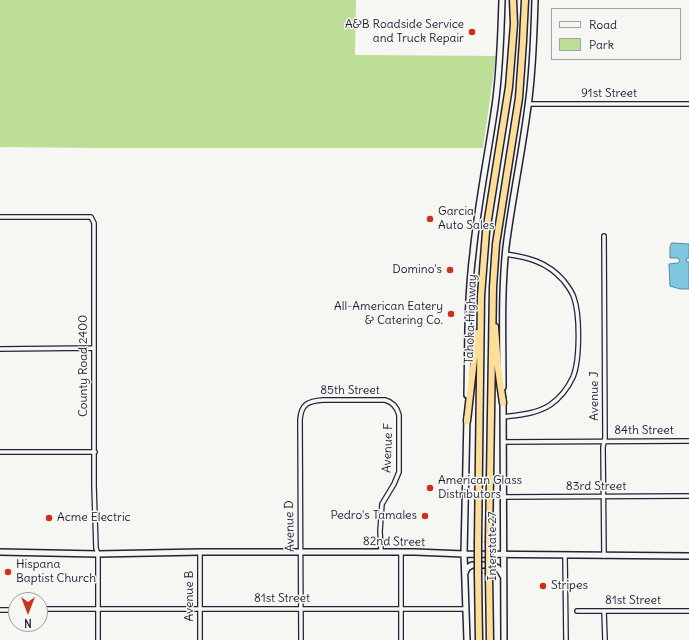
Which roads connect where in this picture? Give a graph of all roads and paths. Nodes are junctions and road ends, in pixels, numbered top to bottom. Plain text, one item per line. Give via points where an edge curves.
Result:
1 (502, 0) edge
2 (512, 0) edge
3 (525, 0) edge
4 (528, 0) edge
5 (535, 0) edge
6 (523, 37) junction
7 (529, 104) junction
8 (689, 104) edge
9 (0, 217) edge
10 (604, 236) dead end
11 (506, 254) junction
12 (492, 300) junction
13 (481, 302) junction
14 (94, 348) junction
15 (0, 349) edge
16 (503, 403) junction
17 (301, 411) joint
18 (398, 412) joint
19 (503, 417) junction
20 (467, 422) junction
21 (689, 441) edge
22 (503, 442) junction
23 (604, 442) junction
24 (0, 452) edge
25 (95, 452) junction
26 (689, 496) edge
27 (503, 497) junction
28 (603, 497) junction
29 (0, 552) edge
30 (200, 552) junction
31 (300, 552) junction
32 (381, 552) junction
33 (401, 552) junction
34 (98, 554) junction
35 (464, 554) junction
36 (503, 554) junction
37 (565, 555) junction
38 (604, 556) junction
39 (689, 556) edge
40 (464, 574) junction
41 (503, 577) junction
42 (48, 609) edge
43 (98, 609) junction
44 (200, 609) junction
45 (300, 609) junction
46 (401, 609) junction
47 (466, 609) junction
48 (577, 611) dead end
49 (604, 611) junction
50 (689, 611) edge
51 (98, 640) edge
52 (200, 640) edge
53 (301, 640) edge
54 (401, 640) edge
55 (467, 640) edge
56 (480, 640) edge
57 (490, 640) edge
58 (504, 640) edge
59 (566, 640) edge
60 (605, 640) edge

1 - 20 main road, Tahoka Highway via 497,88 471,268
2 - 13 highway, Tahoka Highway via 513,28 509,81 486,232
3 - 6 highway, Tahoka Highway
4 - 6 highway
5 - 7 main road
6 - 12 highway, Tahoka Highway via 516,121 496,244
7 - 8 street, 91st Street
7 - 11 main road
9 - 14 street, County Road 2400 via 91,218 94,223
10 - 23 street, Avenue J
11 - 16 main road via 502,323
11 - 19 street via 536,260 564,281 573,295 575,304 578,351 573,377 556,400 538,411
12 - 16 highway
12 - 57 highway, Tahoka Highway, bridge
13 - 20 highway
13 - 56 highway, Tahoka Highway, bridge via 478,541
14 - 15 street
14 - 25 street, County Road 2400
16 - 19 main road, Interstate 27
17 - 18 street, 85th Street via 315,400 385,400 394,405
17 - 31 street, Avenue D
18 - 32 street, Avenue F via 399,472 382,504
19 - 22 main road, Interstate 27
20 - 35 main road
21 - 23 street, 84th Street
22 - 23 street, 84th Street
22 - 27 main road, Interstate 27
23 - 28 street, Avenue J
24 - 25 street
25 - 34 street, County Road 2400
26 - 28 street, 83rd Street
27 - 28 street, 83rd Street
27 - 36 main road, Interstate 27
28 - 38 street, Avenue J
29 - 34 main road, 82nd Street
30 - 31 main road, 82nd Street
30 - 34 main road, 82nd Street
30 - 44 street, Avenue B
31 - 32 main road, 82nd Street
31 - 45 street, Avenue D
32 - 33 main road, 82nd Street
33 - 35 main road, 82nd Street
33 - 46 street
34 - 43 street, County Road 2400
35 - 36 main road, 82nd Street
35 - 40 main road
36 - 37 main road, 82nd Street
36 - 41 main road, Interstate 27
37 - 38 main road, 82nd Street
37 - 59 street
38 - 39 main road, 82nd Street
40 - 41 main road via 469,566 486,564 496,566
40 - 47 main road
41 - 58 main road, Interstate 27
42 - 43 street, 81st Street
43 - 44 street, 81st Street
43 - 51 street, County Road 2400
44 - 45 street, 81st Street
44 - 52 street, Avenue B
45 - 46 street, 81st Street
45 - 53 street, Avenue D
46 - 47 street, 81st Street
46 - 54 street
47 - 55 main road
48 - 49 street, 81st Street
49 - 50 street, 81st Street
49 - 60 street

